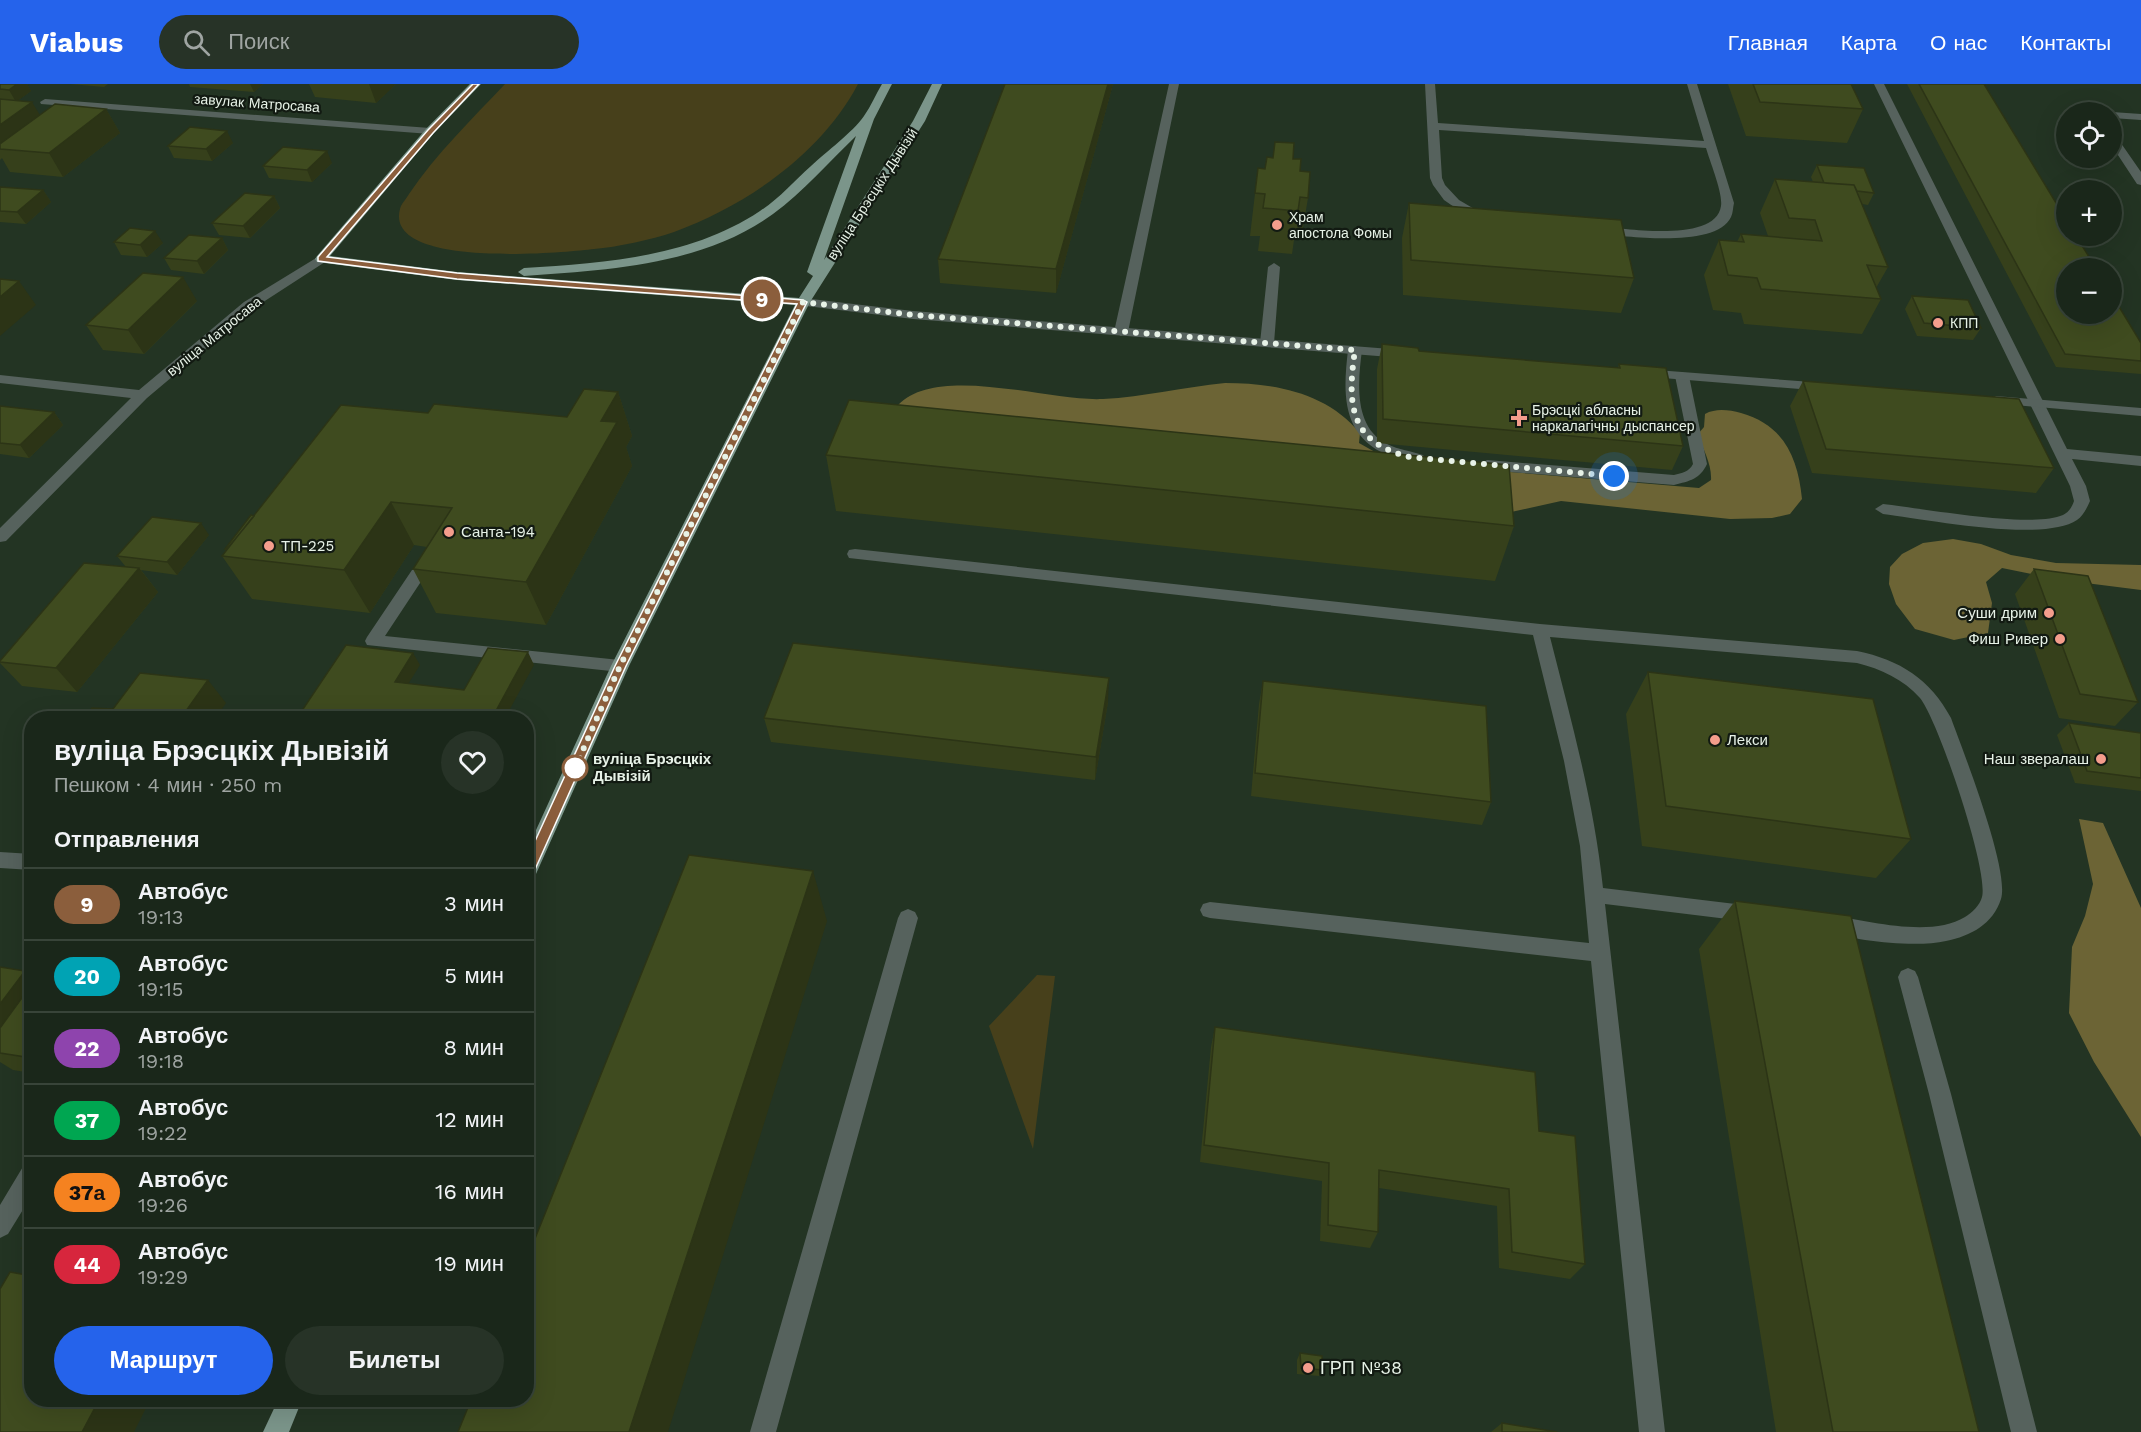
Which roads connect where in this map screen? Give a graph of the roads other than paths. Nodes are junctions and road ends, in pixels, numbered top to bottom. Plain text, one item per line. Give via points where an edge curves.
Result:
1 (476, 84) edge
2 (887, 84) edge
3 (937, 84) edge
4 (1174, 84) edge
5 (1430, 84) edge
6 (1692, 84) edge
7 (1880, 84) edge
8 (45, 102) dead end
9 (2122, 116) edge
10 (2141, 117) edge
11 (868, 119) junction
12 (1433, 126) junction
13 (430, 131) junction
14 (1711, 145) junction
15 (2122, 153) edge
16 (2141, 181) edge
17 (1491, 219) edge
18 (1589, 230) edge
19 (321, 259) junction
20 (1274, 267) dead end
21 (457, 276) junction
22 (803, 302) junction
23 (1121, 332) junction
24 (1267, 343) junction
25 (1355, 350) junction
26 (1413, 354) edge
27 (1624, 371) edge
28 (1682, 376) junction
29 (0, 379) edge
30 (1836, 388) edge
31 (142, 395) junction
32 (1977, 399) edge
33 (2036, 404) junction
34 (2141, 412) edge
35 (2061, 453) junction
36 (1433, 460) edge
37 (2141, 461) edge
38 (1468, 463) edge
39 (1883, 509) dead end
40 (0, 537) edge
41 (855, 554) dead end
42 (418, 574) dead end
43 (1540, 630) junction
44 (620, 666) junction
45 (534, 856) edge
46 (0, 860) edge
47 (24, 862) edge
48 (1596, 895) junction
49 (1210, 910) dead end
50 (1774, 917) edge
51 (908, 918) dead end
52 (1810, 921) edge
53 (1601, 952) junction
54 (1908, 977) dead end
55 (24, 1186) edge
56 (0, 1226) edge
57 (287, 1407) edge
58 (276, 1432) edge
59 (763, 1432) edge
60 (1652, 1432) edge
61 (2024, 1432) edge

1 - 13 main road, вуліца Матросава
2 - 11 main road, вуліца Брэсцкіх Дывізій
3 - 22 main road, вуліца Брэсцкіх Дывізій via 919,121
4 - 23 street
5 - 12 street
6 - 14 street
7 - 33 street
8 - 13 street, завулак Матросава
9 - 10 street
11 - 21 main road via 762,216 690,249 561,270
11 - 22 main road, вуліца Брэсцкіх Дывізій
12 - 14 street
12 - 17 street via 1439,188 1462,208
13 - 19 main road, вуліца Матросава
14 - 18 street via 1728,203 1729,213 1724,222 1678,234
15 - 16 street
19 - 21 main road
19 - 31 street, вуліца Матросава via 249,305
20 - 24 street
21 - 22 main road
22 - 23 street
22 - 44 main road, вуліца Брэсцкіх Дывізій
23 - 24 street
24 - 25 street
25 - 26 street
25 - 36 street via 1352,404 1362,430 1382,449
27 - 28 street
28 - 30 street
28 - 38 street via 1700,464 1687,477 1658,480
29 - 31 street
31 - 40 street, вуліца Матросава
32 - 33 street
33 - 34 street
33 - 35 street
35 - 37 street
35 - 39 street via 2082,501 2077,513 2063,520 2011,523
41 - 43 street
42 - 44 street via 373,641
43 - 48 street via 1573,761
43 - 52 street via 1857,657 1891,666 1922,688 1942,718 1992,867 1993,895 1979,920 1951,931 1917,934
44 - 45 main road, вуліца Брэсцкіх Дывізій
46 - 47 street
48 - 50 street
48 - 53 street
49 - 53 street
51 - 59 street
53 - 60 street
54 - 61 street
55 - 56 street
57 - 58 main road

